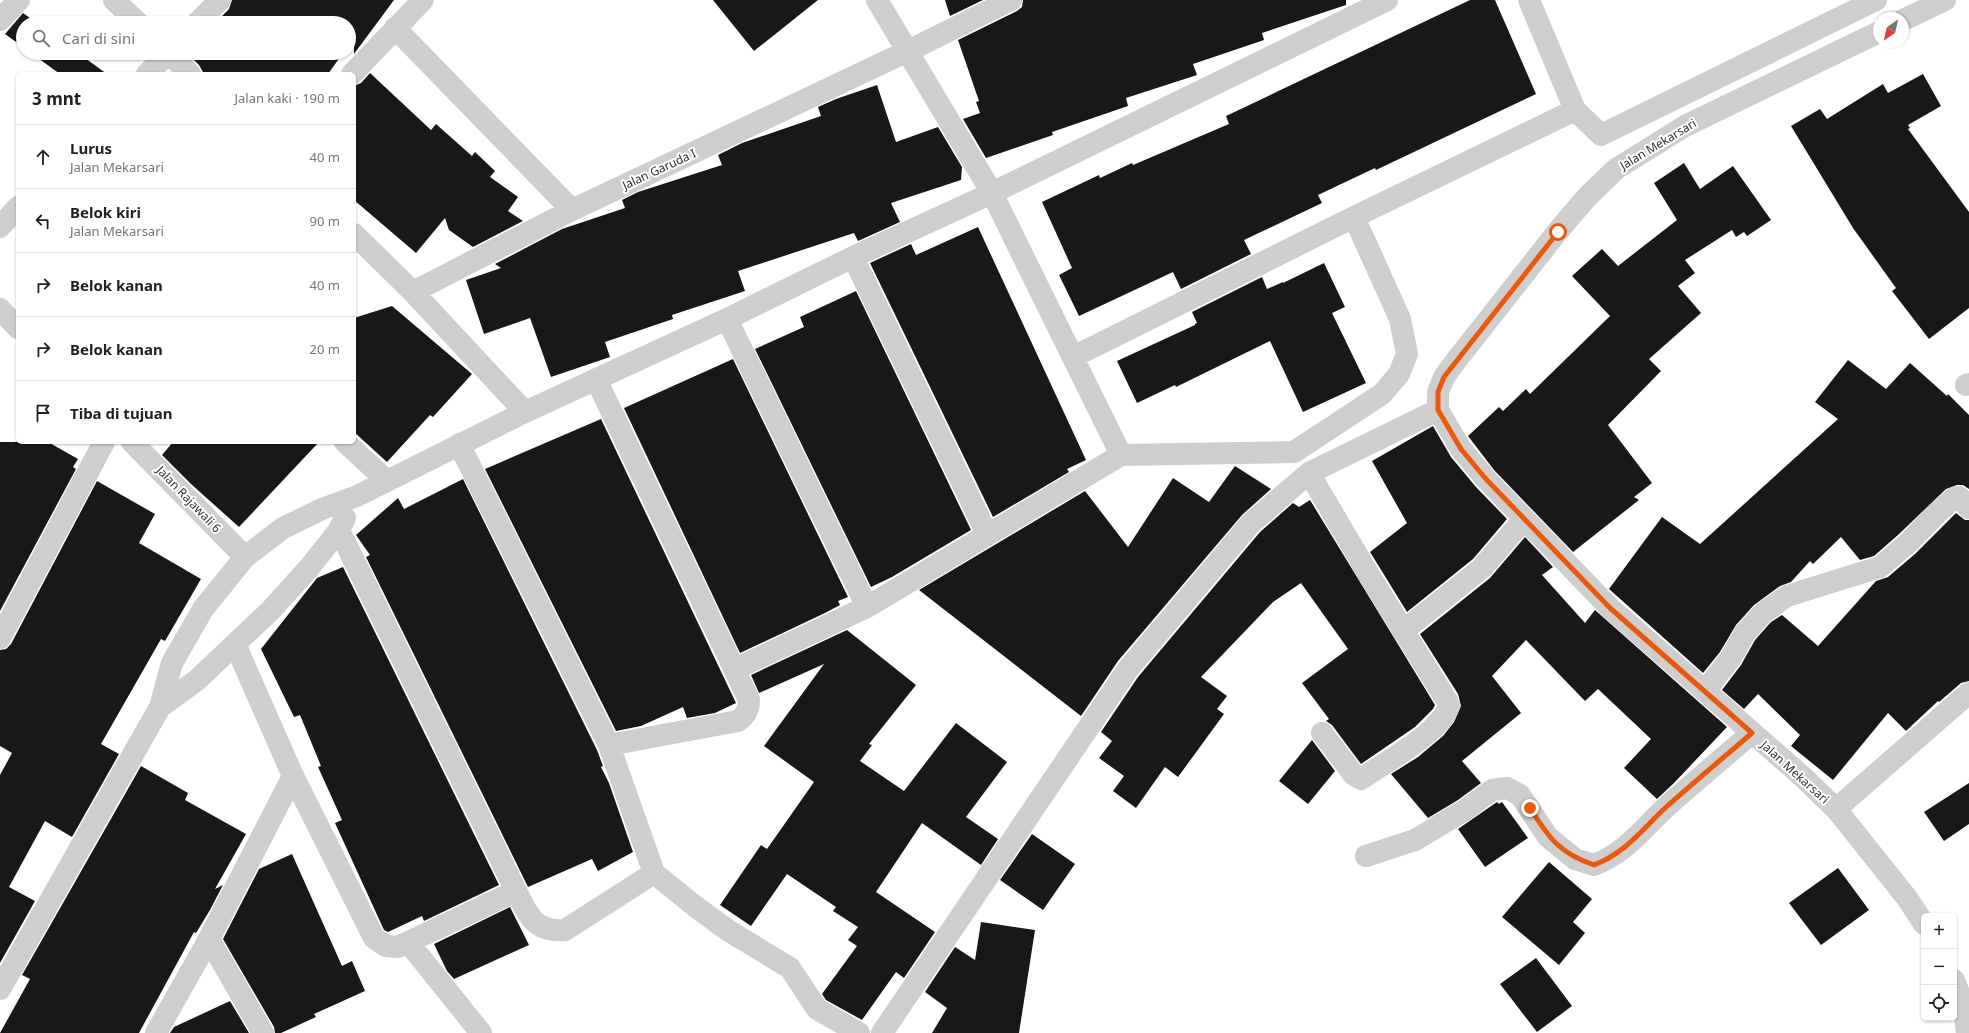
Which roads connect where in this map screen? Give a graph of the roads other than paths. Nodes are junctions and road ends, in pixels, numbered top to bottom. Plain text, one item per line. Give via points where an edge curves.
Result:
1 (19, 0) edge
2 (114, 0) edge
3 (220, 0) edge
4 (423, 0) edge
5 (877, 0) edge
6 (1011, 0) edge
7 (1387, 0) edge
8 (1529, 0) edge
9 (1876, 0) edge
10 (1945, 0) edge
11 (131, 16) edge
12 (204, 16) edge
13 (1909, 17) edge
14 (0, 20) edge
15 (395, 28) junction
16 (1873, 35) edge
17 (908, 51) junction
18 (161, 60) edge
19 (175, 60) edge
20 (149, 72) edge
21 (188, 72) edge
22 (354, 72) edge
23 (1575, 110) junction
24 (992, 193) junction
25 (16, 210) edge
26 (572, 210) junction
27 (1354, 217) junction
28 (0, 227) edge
29 (356, 236) edge
30 (853, 258) junction
31 (413, 292) junction
32 (728, 319) junction
33 (1073, 356) junction
34 (596, 379) junction
35 (1438, 410) junction
36 (525, 412) junction
37 (103, 444) edge
38 (134, 444) edge
39 (347, 444) edge
40 (459, 444) junction
41 (1122, 455) junction
42 (1309, 473) junction
43 (386, 480) junction
44 (357, 496) junction
45 (1969, 508) edge
46 (1524, 519) junction
47 (339, 530) junction
48 (987, 534) junction
49 (245, 557) junction
50 (867, 607) junction
51 (1403, 631) junction
52 (0, 638) edge
53 (235, 644) junction
54 (735, 669) junction
55 (1705, 691) junction
56 (1969, 693) edge
57 (160, 707) junction
58 (1322, 733) dead end
59 (1752, 733) junction
60 (609, 745) junction
61 (293, 776) junction
62 (1836, 809) junction
63 (1366, 856) dead end
64 (654, 873) junction
65 (516, 891) junction
66 (1921, 919) edge
67 (209, 939) junction
68 (408, 942) junction
69 (1956, 985) edge
70 (0, 989) edge
71 (156, 1033) edge
72 (263, 1033) edge
73 (481, 1033) edge
74 (859, 1033) edge
75 (882, 1033) edge
76 (1967, 1033) edge

1 - 14 street
2 - 11 street
3 - 12 street
4 - 15 street
5 - 17 street
6 - 17 street, Jalan Garuda I
7 - 24 street
8 - 23 street
9 - 23 street via 1601,135
10 - 13 street
15 - 22 street
15 - 26 street
16 - 35 street, Jalan Mekarsari via 1685,126 1616,170 1587,197 1455,362 1444,377 1438,392
17 - 24 street
17 - 26 street, Jalan Garuda I
18 - 20 street
19 - 21 street
23 - 27 street
24 - 30 street
24 - 33 street
25 - 28 street
26 - 31 street, Jalan Garuda I
27 - 33 street
27 - 41 street via 1400,319 1407,354 1398,374 1382,394 1294,452
29 - 31 street
30 - 32 street
30 - 48 street
31 - 36 street
32 - 34 street
32 - 50 street
33 - 41 street
34 - 36 street
34 - 54 street
35 - 42 street
35 - 46 street, Jalan Mekarsari via 1461,449
36 - 40 street
37 - 52 street
38 - 49 street, Jalan Rajawali 6
39 - 43 street
40 - 43 street
40 - 60 street
41 - 48 street
42 - 51 street
42 - 75 street via 1251,524 1128,669
43 - 44 street
44 - 47 street
44 - 49 street via 283,528
45 - 55 street via 1959,497 1954,498 1907,544 1880,566 1787,596 1777,602 1745,633
46 - 51 street via 1482,568
46 - 55 street, Jalan Mekarsari via 1610,608
47 - 53 street via 276,605
47 - 65 street
48 - 50 street
49 - 57 street via 202,609 172,663
50 - 54 street
51 - 58 street via 1447,701 1449,706 1444,714 1421,738 1361,779 1354,775
53 - 57 street via 197,680
53 - 61 street
54 - 60 street via 749,700 749,709 738,721
55 - 59 street, Jalan Mekarsari
56 - 62 street
57 - 70 street
59 - 62 street, Jalan Mekarsari
59 - 63 street via 1664,809 1624,849 1594,865 1575,859 1548,837 1520,795 1507,788 1492,790 1465,810 1415,840
60 - 64 street
61 - 67 street
61 - 68 street via 374,938 386,946 398,947
62 - 66 street, Jalan Mekarsari
64 - 65 street via 565,930 552,930 533,921
64 - 74 street via 729,932 790,968 817,1009
65 - 68 street
67 - 71 street
67 - 72 street
68 - 73 street
69 - 76 street via 1963,1003

